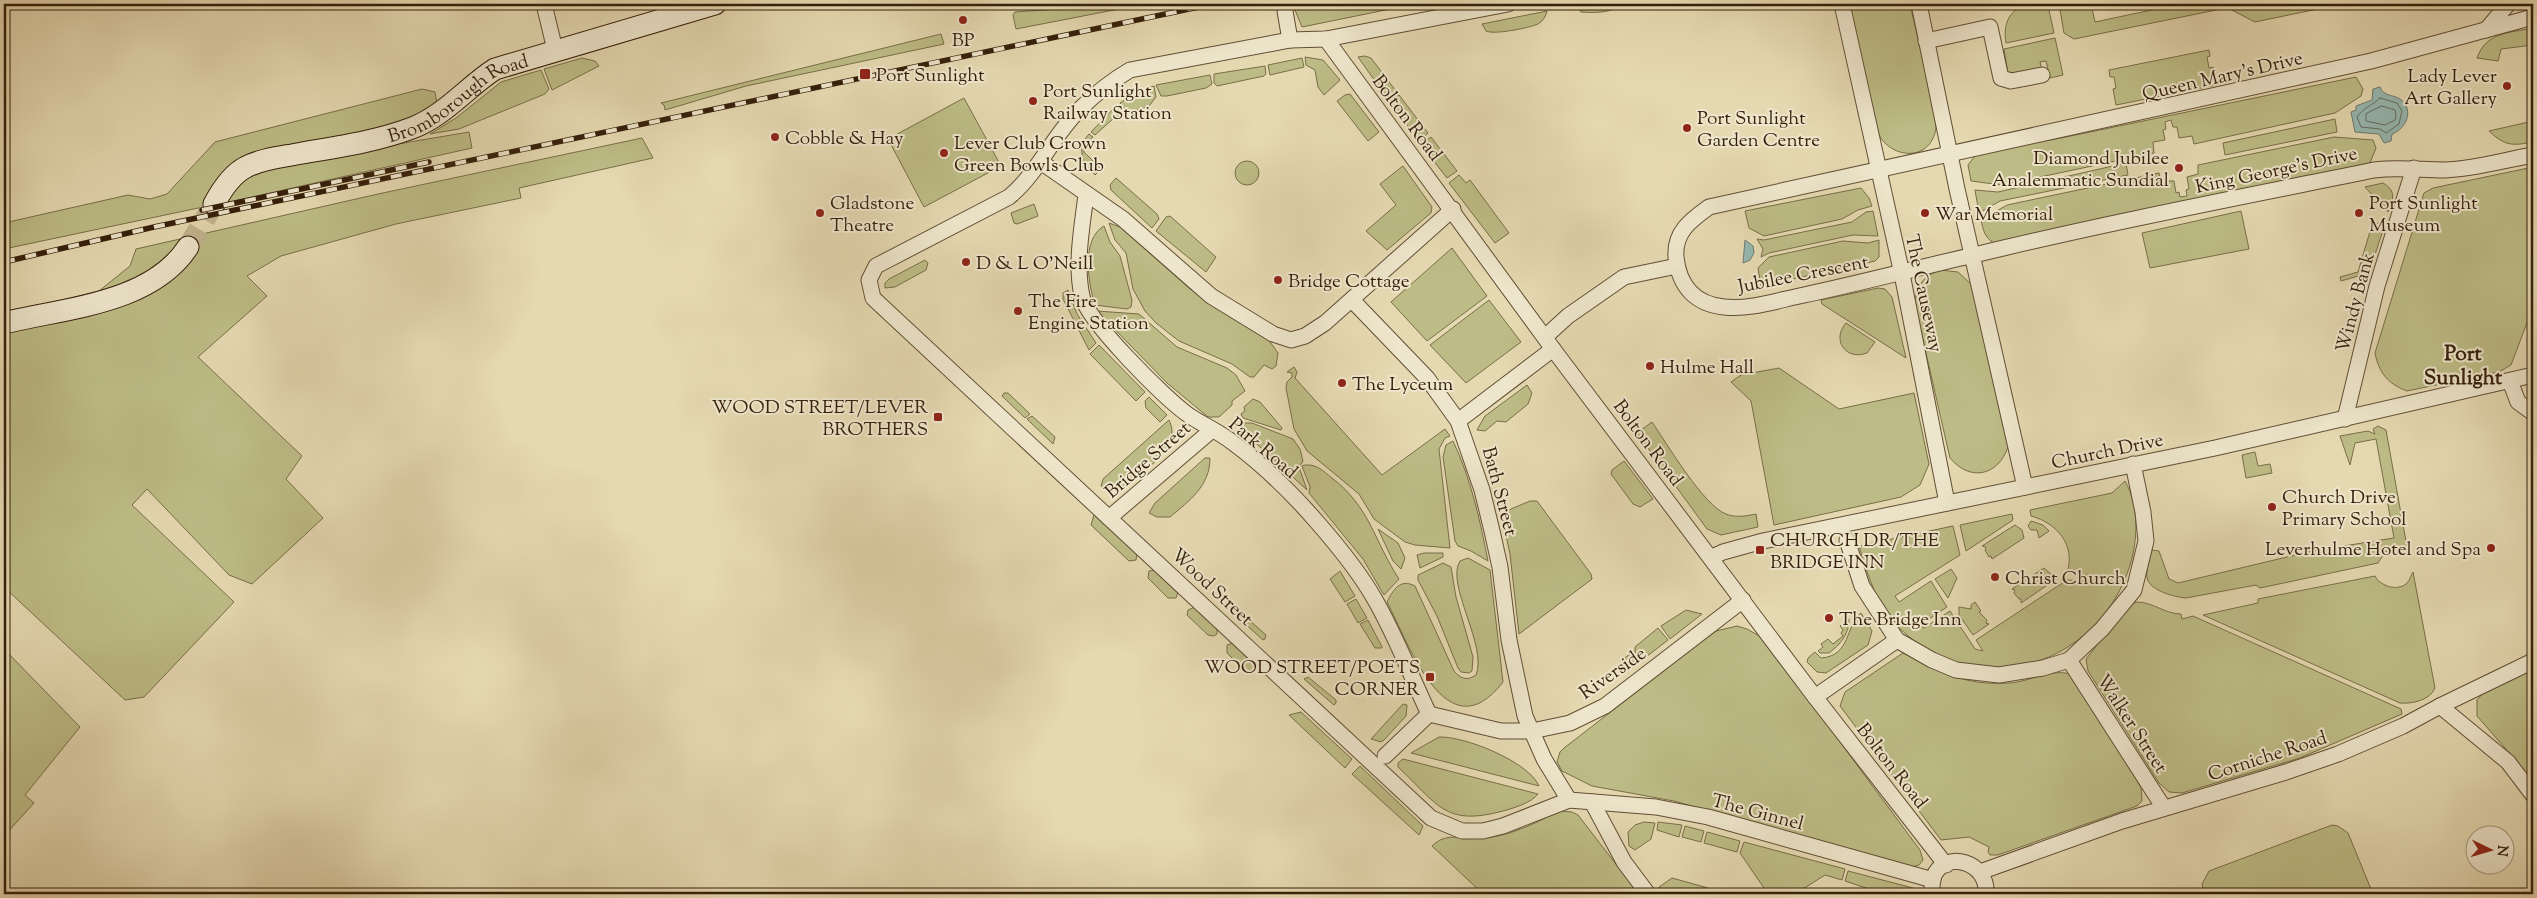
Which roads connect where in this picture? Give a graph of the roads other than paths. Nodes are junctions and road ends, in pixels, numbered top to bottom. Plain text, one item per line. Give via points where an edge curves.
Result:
1 (544, 4) edge
2 (715, 4) edge
3 (1508, 4) edge
4 (1842, 4) edge
5 (1919, 4) edge
6 (2508, 4) edge
7 (1284, 11) dead end
8 (2533, 17) edge
9 (2486, 30) junction
10 (1326, 39) junction
11 (1290, 40) junction
12 (1926, 41) junction
13 (555, 50) junction
14 (2042, 75) dead end
15 (1950, 152) junction
16 (2533, 155) edge
17 (1916, 160) joint
18 (1041, 162) junction
19 (2414, 168) junction
20 (1879, 169) junction
21 (1086, 195) junction
22 (214, 204) tunnel mouth
23 (1453, 209) junction
24 (188, 247) tunnel mouth
25 (1973, 255) junction
26 (1941, 264) joint
27 (1677, 266) junction
28 (1902, 274) junction
29 (1352, 300) junction
30 (4, 323) edge
31 (1549, 343) junction
32 (2533, 375) edge
33 (2510, 381) junction
34 (2533, 413) edge
35 (2345, 419) junction
36 (1458, 421) junction
37 (1212, 430) junction
38 (2133, 464) junction
39 (2024, 487) junction
40 (1947, 503) junction
41 (1109, 518) junction
42 (1847, 540) dead end
43 (1712, 557) junction
44 (1743, 600) junction
45 (1897, 640) junction
46 (2069, 660) junction
47 (2533, 661) edge
48 (1815, 697) junction
49 (2440, 706) junction
50 (1428, 714) junction
51 (1532, 731) junction
52 (1385, 756) dead end
53 (2533, 795) edge
54 (1569, 800) junction
55 (1592, 802) junction
56 (2164, 808) junction
57 (1946, 865) junction
58 (1980, 872) junction
59 (1932, 887) edge
60 (1648, 894) edge
61 (1986, 894) edge

1 - 13 street
2 - 13 street, Bromborough Road
3 - 10 street
4 - 20 street, The Causeway
5 - 12 street
6 - 9 street
7 - 11 street
8 - 9 street, Queen Mary's Drive
9 - 15 street, Queen Mary's Drive via 2351,66
10 - 11 street
10 - 23 street, Bolton Road
11 - 18 street via 1130,70 1112,81 1078,111
12 - 14 street via 1990,27 2001,78 2011,81
12 - 15 street
13 - 22 street, Bromborough Road via 495,69 442,112 414,127 377,140 280,157 245,167 223,187
15 - 17 street, Queen Mary's Drive
15 - 25 street
16 - 19 street, King George's Drive via 2474,168
17 - 20 street, Jubilee Crescent
18 - 21 street
18 - 41 street, Wood Street via 1025,184 1009,197 887,259 876,266 869,280 873,298
19 - 25 street, King George's Drive via 2374,170
19 - 35 street, Windy Bank via 2377,286
20 - 27 street, Jubilee Crescent via 1709,207 1685,224 1675,246
20 - 28 street, The Causeway
21 - 29 street via 1123,219 1211,296 1273,334 1291,340 1306,336
21 - 37 street, Park Road via 1080,235 1079,279 1085,304 1103,332 1163,392
23 - 29 street
23 - 31 street, Bolton Road
24 - 30 street via 167,272 121,297
25 - 26 street, King George's Drive
25 - 39 street
26 - 28 street, Jubilee Crescent
27 - 28 street, Jubilee Crescent via 1683,284 1693,296 1724,307 1766,303
27 - 31 street via 1624,277 1568,316
28 - 40 street, The Causeway
29 - 36 street, Bath Street via 1427,378
31 - 36 street
31 - 43 street, Bolton Road
32 - 33 street, Church Drive
33 - 34 street via 2518,402
33 - 35 street, Church Drive
35 - 38 street, Church Drive
36 - 51 street, Bath Street via 1482,490 1500,567 1509,640 1525,716
37 - 41 street, Bridge Street
37 - 50 street, Park Road via 1231,441 1264,469 1344,553 1374,599
38 - 39 street, Church Drive
38 - 46 street via 2146,541 2134,590 2102,629
39 - 40 street, Church Drive
40 - 43 street, Church Drive via 1762,541
41 - 54 street, Wood Street via 1431,818 1462,830 1483,831
42 - 45 street via 1862,586
43 - 44 street, Bolton Road
44 - 48 street, Bolton Road
44 - 51 street, Riverside via 1605,706 1570,723
45 - 46 street via 1956,670 1982,675 2043,668
45 - 48 street
46 - 56 street, Walker Street
47 - 49 street, Corniche Road
48 - 57 street, Bolton Road
49 - 53 street via 2508,762
49 - 56 street, Corniche Road via 2338,754
50 - 51 street, Riverside via 1501,731
50 - 52 street
51 - 54 street, Bath Street via 1544,759
54 - 55 street, The Ginnel
55 - 59 street, The Ginnel via 1656,807 1708,818
55 - 60 street via 1624,862
56 - 58 street, Corniche Road
57 - 58 street via 1962,862
57 - 59 street
58 - 61 street

